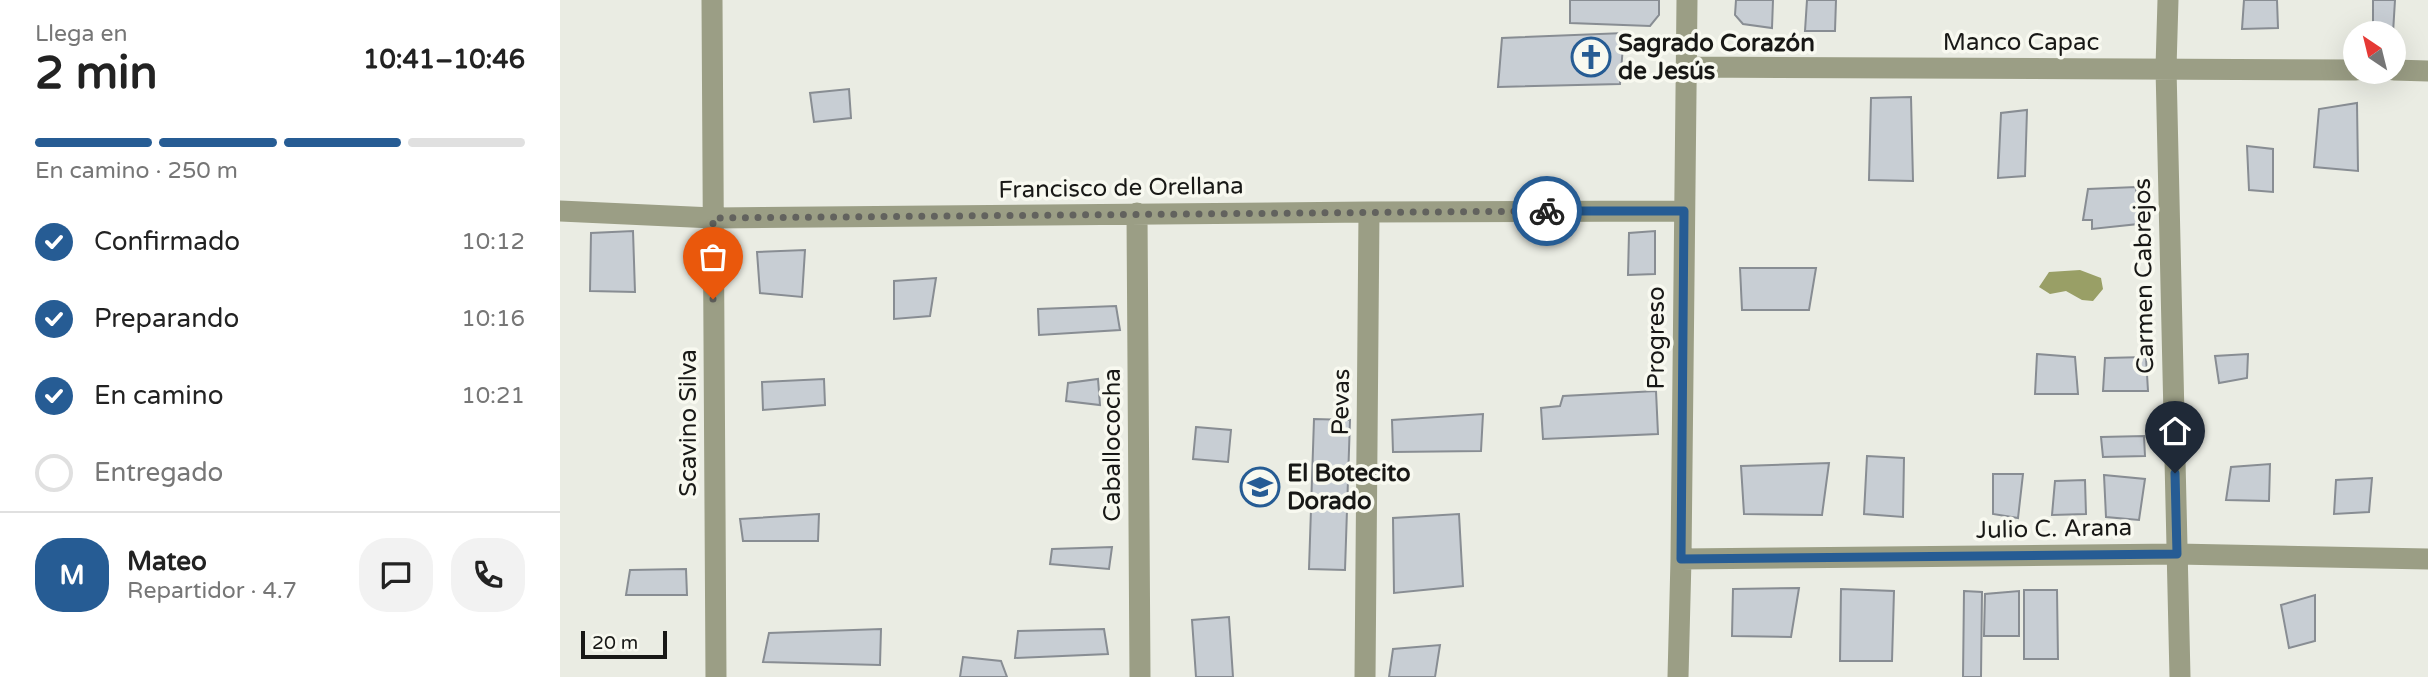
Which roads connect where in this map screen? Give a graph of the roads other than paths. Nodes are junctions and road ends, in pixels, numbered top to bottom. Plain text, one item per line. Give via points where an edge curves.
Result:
1 (712, 0) edge
2 (1687, 0) edge
3 (2168, 0) edge
4 (1686, 67) junction
5 (2166, 68) junction
6 (2343, 70) edge
7 (2406, 71) edge
8 (2428, 71) edge
9 (560, 211) edge
10 (1684, 211) junction
11 (1369, 212) junction
12 (1137, 214) junction
13 (713, 218) junction
14 (2177, 554) junction
15 (1681, 559) junction
16 (2428, 559) edge
17 (716, 677) edge
18 (1140, 677) edge
19 (1365, 677) edge
20 (1678, 677) edge
21 (2180, 677) edge

1 - 13 street, Scavino Silva
2 - 4 street, Progreso
3 - 5 street, Carmen Cabrejos
4 - 5 street, Manco Capac
4 - 10 street, Progreso
5 - 6 street, Manco Capac
5 - 14 street, Carmen Cabrejos
7 - 8 street
9 - 13 street, Francisco de Orellana
10 - 11 street, Francisco de Orellana
10 - 15 street, Progreso
11 - 12 street, Francisco de Orellana
11 - 19 street, Pevas
12 - 13 street, Francisco de Orellana
12 - 18 street, Caballococha
13 - 17 street, Scavino Silva
14 - 15 street, Julio C. Arana
14 - 16 street, Julio C. Arana
14 - 21 street, Carmen Cabrejos
15 - 20 street, Progreso

